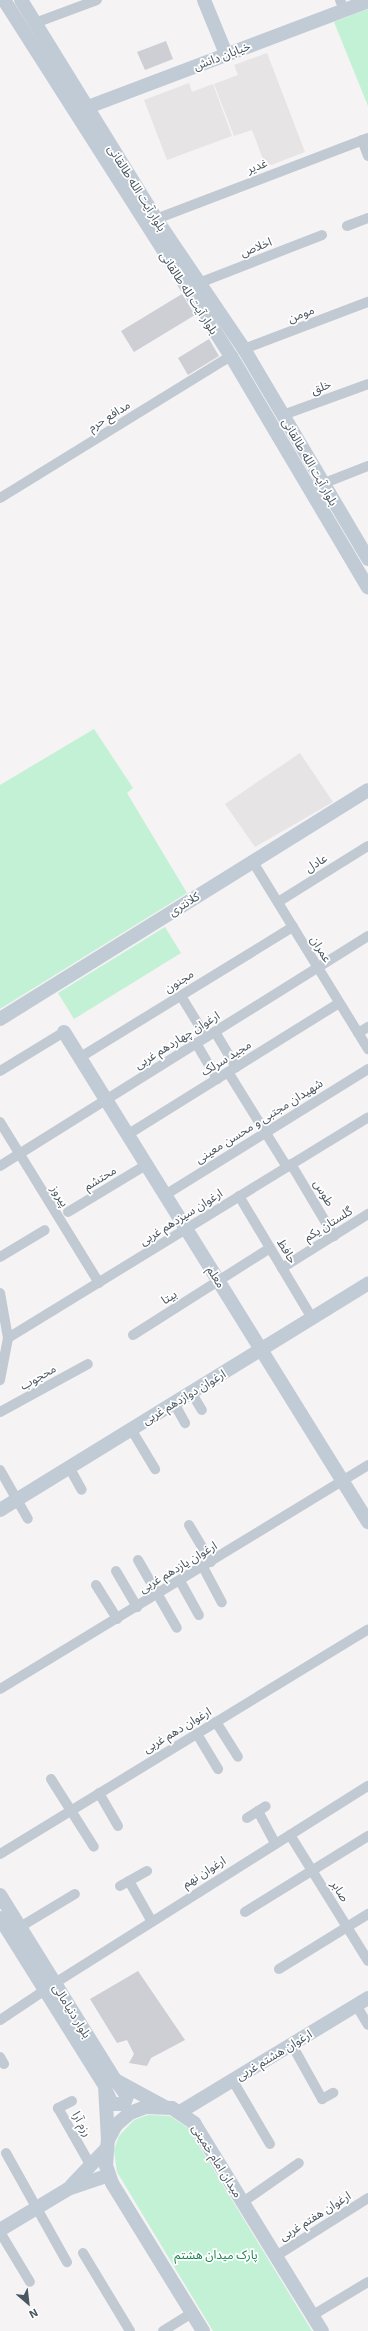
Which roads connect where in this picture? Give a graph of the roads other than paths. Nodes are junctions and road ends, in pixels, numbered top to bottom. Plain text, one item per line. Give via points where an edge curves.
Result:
1 (4, 0) edge
2 (21, 0) edge
3 (97, 0) edge
4 (204, 0) edge
5 (368, 1) edge
6 (342, 5) edge
7 (35, 23) junction
8 (226, 54) junction
9 (82, 110) junction
10 (365, 139) edge
11 (368, 156) edge
12 (368, 218) edge
13 (156, 219) junction
14 (347, 226) dead end
15 (322, 235) dead end
16 (199, 283) junction
17 (368, 302) edge
18 (244, 349) junction
19 (231, 356) junction
20 (368, 384) edge
21 (283, 415) junction
22 (368, 466) edge
23 (322, 484) junction
24 (0, 498) edge
25 (368, 557) edge
26 (352, 563) junction
27 (368, 588) edge
28 (368, 790) edge
29 (368, 846) edge
30 (253, 862) junction
31 (278, 902) junction
32 (293, 927) junction
33 (368, 936) edge
34 (318, 968) junction
35 (181, 996) junction
36 (339, 1003) junction
37 (0, 1019) edge
38 (368, 1027) edge
39 (64, 1032) joint
40 (215, 1032) junction
41 (358, 1033) junction
42 (206, 1038) junction
43 (196, 1043) junction
44 (368, 1049) edge
45 (80, 1058) junction
46 (232, 1069) junction
47 (368, 1069) edge
48 (0, 1071) edge
49 (217, 1079) junction
50 (106, 1100) junction
51 (368, 1117) edge
52 (0, 1122) edge
53 (266, 1132) junction
54 (127, 1135) junction
55 (19, 1154) junction
56 (146, 1165) junction
57 (289, 1165) junction
58 (0, 1166) edge
59 (165, 1195) junction
60 (239, 1196) junction
61 (68, 1212) dead end
62 (368, 1214) edge
63 (186, 1229) junction
64 (45, 1230) dead end
65 (334, 1236) junction
66 (270, 1248) junction
67 (0, 1257) edge
68 (282, 1268) junction
69 (218, 1281) junction
70 (99, 1283) junction
71 (368, 1284) edge
72 (0, 1293) edge
73 (312, 1318) junction
74 (133, 1335) dead end
75 (8, 1338) junction
76 (261, 1350) junction
77 (88, 1364) dead end
78 (0, 1380) edge
79 (191, 1392) junction
80 (174, 1403) junction
81 (202, 1410) dead end
82 (0, 1412) edge
83 (185, 1423) dead end
84 (132, 1429) junction
85 (368, 1466) edge
86 (69, 1467) junction
87 (155, 1469) dead end
88 (0, 1470) edge
89 (342, 1481) junction
90 (82, 1490) dead end
91 (16, 1500) junction
92 (0, 1510) edge
93 (28, 1519) dead end
94 (368, 1522) edge
95 (189, 1524) dead end
96 (138, 1560) dead end
97 (207, 1564) junction
98 (116, 1571) dead end
99 (180, 1581) junction
100 (96, 1585) dead end
101 (158, 1595) junction
102 (222, 1602) dead end
103 (137, 1607) junction
104 (199, 1615) dead end
105 (117, 1619) junction
106 (176, 1628) dead end
107 (368, 1629) edge
108 (0, 1690) edge
109 (216, 1722) junction
110 (197, 1734) junction
111 (238, 1757) dead end
112 (218, 1769) dead end
113 (51, 1779) dead end
114 (368, 1786) edge
115 (99, 1793) junction
116 (71, 1810) junction
117 (247, 1818) dead end
118 (118, 1826) dead end
119 (290, 1835) junction
120 (368, 1836) edge
121 (275, 1843) junction
122 (94, 1847) dead end
123 (0, 1854) edge
124 (147, 1871) dead end
125 (312, 1871) junction
126 (75, 1894) dead end
127 (0, 1895) edge
128 (245, 1912) dead end
129 (368, 1914) edge
130 (0, 1918) edge
131 (151, 1920) junction
132 (20, 1927) junction
133 (347, 1927) junction
134 (368, 1961) edge
135 (279, 1969) dead end
136 (50, 1987) junction
137 (362, 2001) edge
138 (0, 2020) edge
139 (368, 2025) edge
140 (292, 2045) junction
141 (233, 2081) junction
142 (110, 2083) junction
143 (333, 2093) dead end
144 (72, 2101) dead end
145 (164, 2106) junction
146 (180, 2112) junction
147 (270, 2144) dead end
148 (107, 2145) junction
149 (6, 2153) dead end
150 (299, 2163) dead end
151 (91, 2166) junction
152 (108, 2175) junction
153 (68, 2189) junction
154 (368, 2198) edge
155 (243, 2202) junction
156 (37, 2208) junction
157 (0, 2231) edge
158 (82, 2253) dead end
159 (276, 2256) junction
160 (67, 2262) dead end
161 (30, 2282) dead end
162 (368, 2282) edge
163 (192, 2313) junction
164 (313, 2315) junction
165 (130, 2331) edge
166 (164, 2331) edge
167 (203, 2331) edge
168 (322, 2331) edge

1 - 9 street, بلوار آیت لله طالقانی
2 - 7 street, بلوار آیت الله طالقانی
3 - 7 street
4 - 8 street
5 - 6 street, خیابان دانش
6 - 8 street, خیابان دانش
7 - 9 street, بلوار آیت الله طالقانی
8 - 9 street, خیابان دانش
9 - 13 street, بلوار آیت الله طالقانی
9 - 19 street, بلوار آیت لله طالقانی
10 - 11 street
10 - 13 street, غدیر
12 - 14 street
13 - 16 street, بلوار آیت الله طالقانی
15 - 16 street, اخلاص
16 - 18 street, بلوار آیت الله طالقانی
17 - 18 street, مومن
18 - 21 street, بلوار آیت الله طالقانی
19 - 24 street, مدافع حرم
19 - 26 street, بلوار آیت لله طالقانی
20 - 21 street, خلق
21 - 23 street, بلوار آیت الله طالقانی
22 - 23 street
23 - 25 street, بلوار آیت الله طالقانی
25 - 26 street
26 - 27 street, بلوار آیت لله طالقانی
28 - 30 street, کلانتری
29 - 31 street, عادل
30 - 31 street, عمران
30 - 37 street, کلانتری
31 - 32 street, عمران
32 - 34 street, عمران
32 - 35 street, مجنون
33 - 34 street, ارغوان چهاردهم غربی
34 - 36 street, عمران
34 - 40 street, ارغوان چهاردهم غربی
35 - 42 street
35 - 45 street, مجنون
36 - 41 street, عمران
36 - 46 street, مجید سرلک
38 - 41 street
39 - 45 street, معلم
39 - 48 street
40 - 42 street, ارغوان چهاردهم غربی
40 - 46 street, طوس
41 - 44 street, عمران
42 - 43 street, ارغوان چهاردهم غربی
43 - 49 street
43 - 50 street, ارغوان چهاردهم غربی
45 - 50 street, معلم
46 - 49 street, مجید سرلک
46 - 53 street, طوس
47 - 53 street, شهیدان مجتبی و محسن معینی
49 - 54 street, مجید سرلک
50 - 54 street, معلم
50 - 55 street, ارغوان چهاردهم غربی
51 - 57 street, ارغوان سیزدهم غربی
52 - 55 street, پیروز
53 - 57 street, طوس
53 - 59 street, شهیدان مجتبی و محسن معینی
54 - 56 street, معلم
55 - 58 street, ارغوان چهاردهم غربی
55 - 70 street, پیروز
56 - 59 street, معلم
56 - 61 street, محتشم
57 - 60 street, ارغوان سیزدهم غربی
57 - 65 street, طوس
59 - 63 street, معلم
60 - 63 street, ارغوان سیزدهم غربی
60 - 66 street, حافظ
62 - 65 street, گلستان یکم
63 - 69 street, معلم
63 - 70 street, ارغوان سیزدهم غربی
64 - 67 street
65 - 68 street, گلستان یکم
66 - 68 street, حافظ
66 - 69 street, بیتا
68 - 73 street, حافظ
69 - 74 street, بیتا
69 - 76 street, معلم
70 - 75 street, ارغوان سیزدهم غربی
71 - 73 street, ارغوان دوازدهم غربی
72 - 75 street
73 - 76 street, ارغوان دوازدهم غربی
75 - 78 street
76 - 79 street, ارغوان دوازدهم غربی
76 - 89 street, معلم
77 - 82 street, محجوب
79 - 80 street, ارغوان دوازدهم غربی
79 - 81 street
80 - 83 street
80 - 84 street, ارغوان دوازدهم غربی
84 - 86 street, ارغوان دوازدهم غربی
84 - 87 street
85 - 89 street, ارغوان یازدهم غربی
86 - 90 street
86 - 91 street, ارغوان دوازدهم غربی
88 - 91 street
89 - 94 street, معلم
89 - 97 street, ارغوان یازدهم غربی
91 - 92 street, ارغوان دوازدهم غربی
91 - 93 street
95 - 97 street
96 - 101 street
97 - 99 street, ارغوان یازدهم غربی
97 - 102 street
98 - 103 street
99 - 101 street, ارغوان یازدهم غربی
99 - 104 street
100 - 105 street
101 - 103 street, ارغوان یازدهم غربی
101 - 106 street
103 - 105 street, ارغوان یازدهم غربی
105 - 108 street, ارغوان یازدهم غربی
107 - 109 street, ارغوان دهم غربی
109 - 110 street, ارغوان دهم غربی
109 - 111 street
110 - 112 street
110 - 115 street, ارغوان دهم غربی
113 - 116 street
114 - 119 street, ارغوان نهم
115 - 116 street, ارغوان دهم غربی
115 - 118 street
116 - 122 street
116 - 123 street, ارغوان دهم غربی
117 - 121 street via 262,1809
119 - 121 street, ارغوان نهم
119 - 125 street, صابر
120 - 125 street
121 - 131 street, ارغوان نهم
124 - 131 street via 124,1884
125 - 128 street
125 - 133 street, صابر
126 - 132 street
127 - 132 street, بلوار دنیامالی
129 - 133 street
130 - 136 street, بلوار دنیامالی
131 - 136 street, ارغوان نهم
132 - 136 street, بلوار دنیامالی
133 - 134 street, صابر
133 - 135 street
136 - 138 street, ارغوان نهم
136 - 142 street, بلوار دنیامالی
137 - 139 street
137 - 140 street, ارغوان هشتم غربی
140 - 141 street, ارغوان هشتم غربی
140 - 143 street via 322,2099
141 - 146 street, ارغوان هشتم غربی
141 - 147 street
142 - 145 street
142 - 148 street, بلوار دنیامالی
144 - 151 street, رزم آرا via 58,2108
145 - 146 street, میدان امام خمینی
145 - 148 street, میدان امام خمینی via 146,2107 130,2113 116,2125
146 - 155 street, میدان امام خمینی via 199,2130
148 - 151 street, میدان امام خمینی
148 - 152 street
149 - 156 street
150 - 155 street
151 - 153 street, میدان امام خمینی
152 - 153 street
152 - 163 street
153 - 156 street
154 - 159 street, ارغوان هفتم غربی
155 - 159 street, میدان امام خمینی
156 - 157 street
156 - 160 street
157 - 161 street
158 - 165 street
159 - 164 street, میدان امام خمینی
162 - 164 street
163 - 166 street
163 - 167 street
164 - 168 street, میدان امام خمینی

